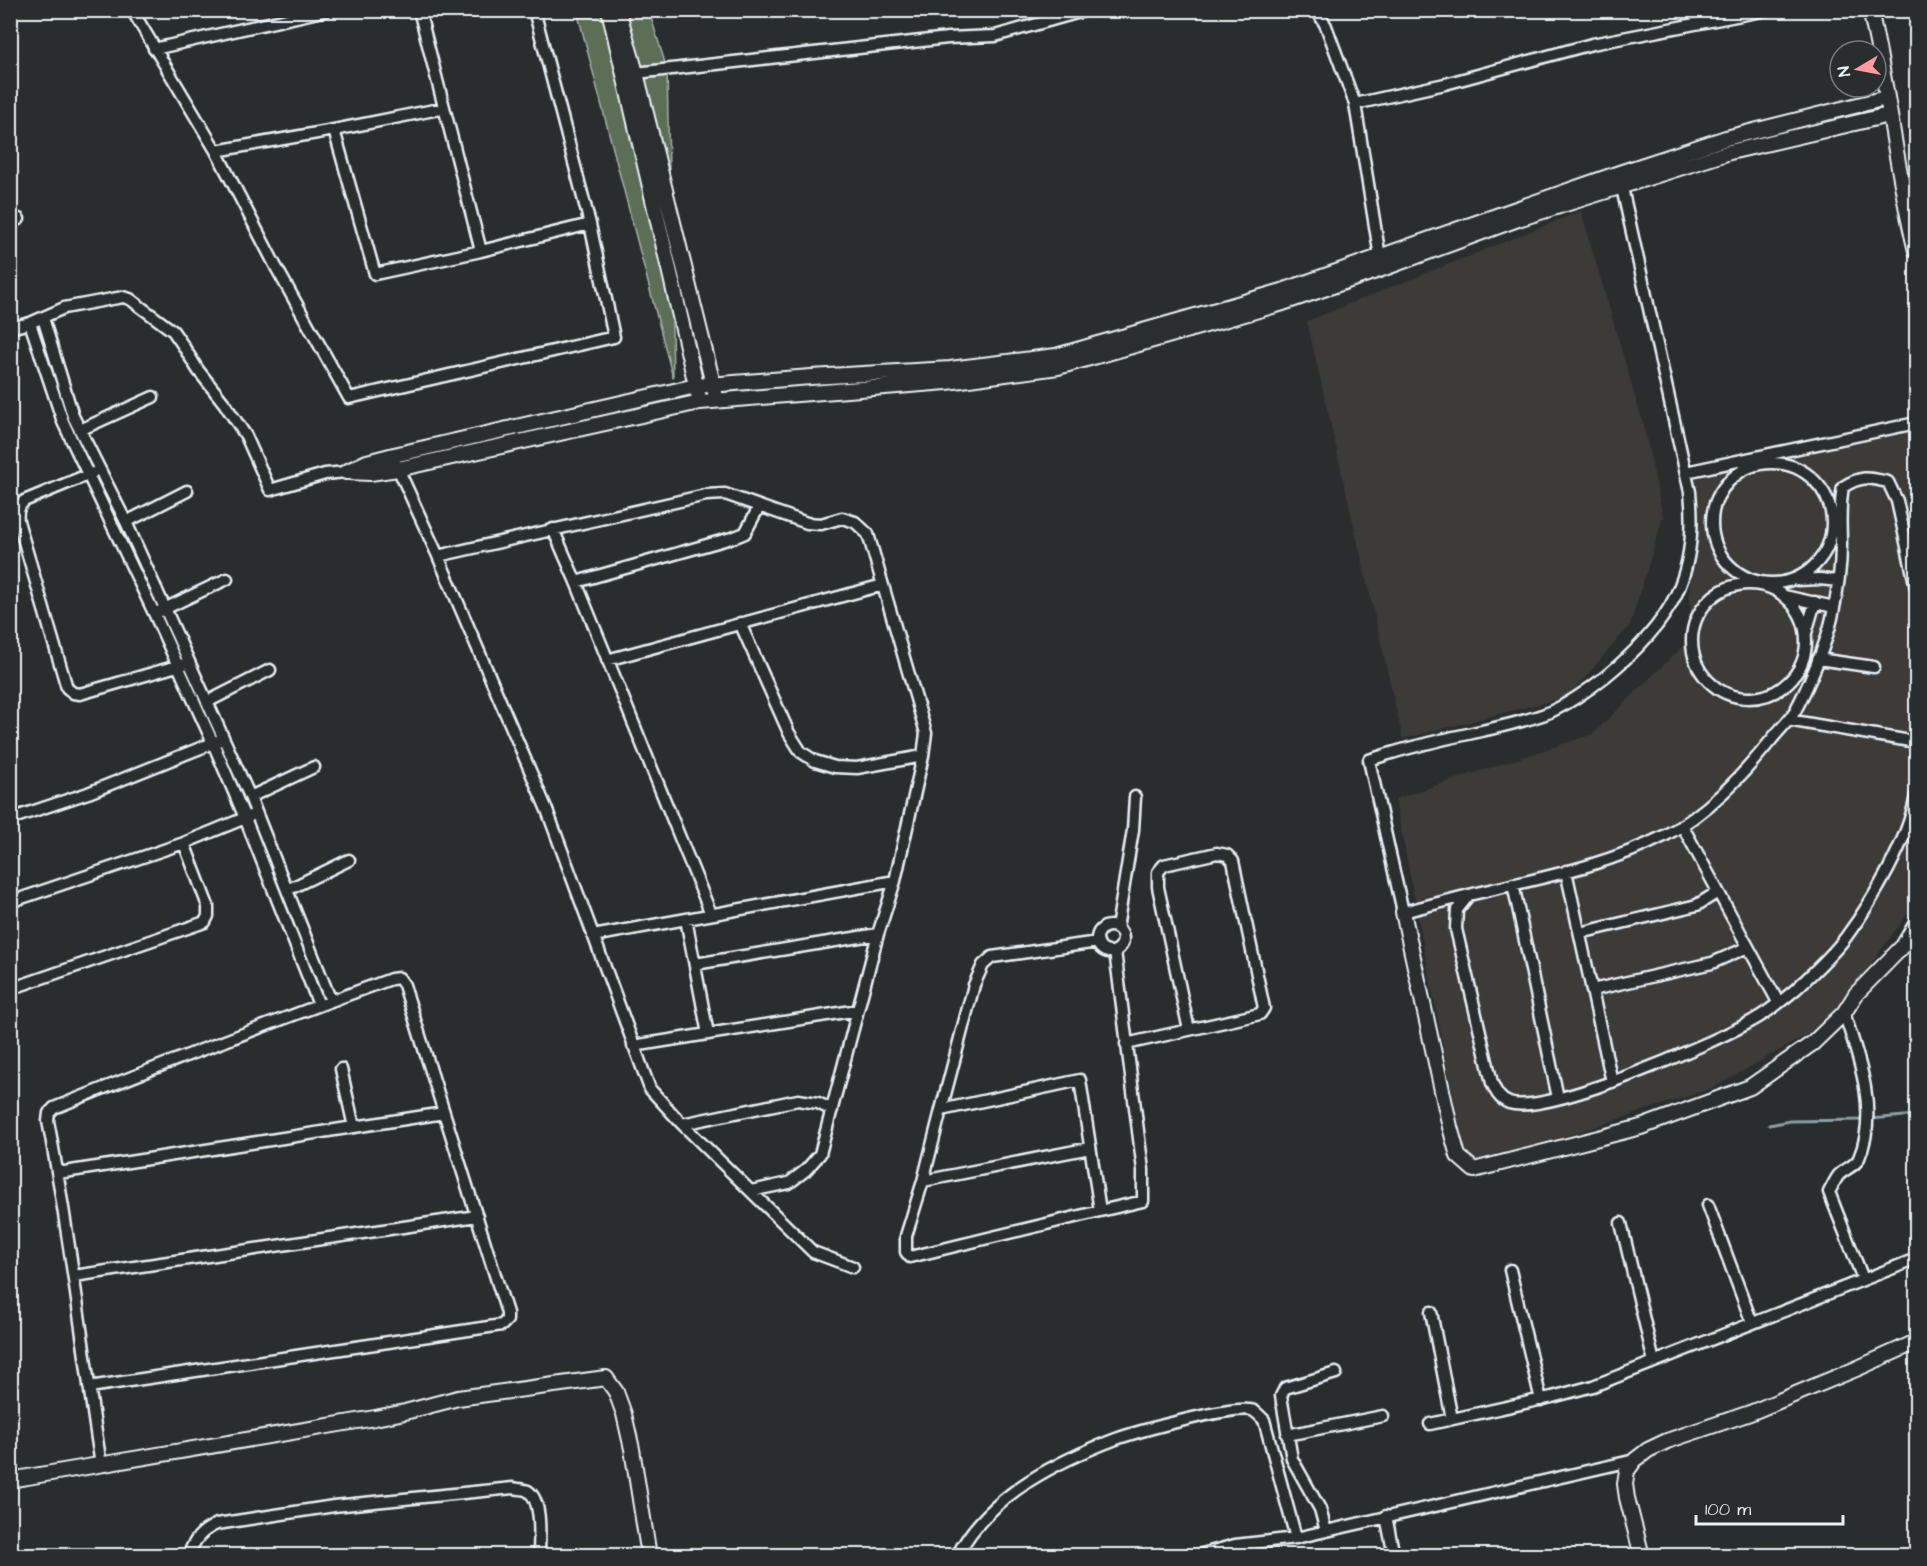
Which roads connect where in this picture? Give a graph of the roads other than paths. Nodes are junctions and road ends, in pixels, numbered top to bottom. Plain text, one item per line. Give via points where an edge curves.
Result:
1 (132, 10) edge
2 (327, 10) edge
3 (419, 10) edge
4 (534, 10) edge
5 (609, 10) edge
6 (618, 10) edge
7 (1087, 10) edge
8 (1317, 10) edge
9 (1767, 10) edge
10 (1870, 10) edge
11 (1877, 39) edge
12 (154, 48) junction
13 (636, 73) junction
14 (1882, 99) edge
15 (1886, 99) edge
16 (1355, 104) junction
17 (444, 108) junction
18 (1889, 115) junction
19 (334, 130) junction
20 (216, 151) junction
21 (1620, 179) junction
22 (590, 224) junction
23 (481, 251) junction
24 (1917, 251) edge
25 (1381, 262) junction
26 (43, 318) junction
27 (30, 323) junction
28 (10, 328) edge
29 (713, 384) junction
30 (696, 386) junction
31 (153, 396) dead end
32 (716, 400) junction
33 (700, 402) junction
34 (1917, 423) edge
35 (80, 430) junction
36 (396, 462) junction
37 (99, 470) junction
38 (346, 472) joint
39 (1686, 472) junction
40 (88, 475) junction
41 (187, 491) dead end
42 (759, 507) junction
43 (126, 522) junction
44 (553, 529) junction
45 (1827, 548) junction
46 (438, 556) junction
47 (227, 579) dead end
48 (1820, 579) junction
49 (1792, 581) junction
50 (1838, 581) junction
51 (576, 582) junction
52 (883, 585) junction
53 (1917, 588) edge
54 (1783, 596) junction
55 (1815, 602) junction
56 (1834, 607) junction
57 (165, 608) junction
58 (154, 613) junction
59 (740, 623) junction
60 (1806, 636) junction
61 (1818, 659) junction
62 (607, 660) junction
63 (184, 664) junction
64 (1874, 667) dead end
65 (270, 670) dead end
66 (207, 702) junction
67 (1788, 720) junction
68 (218, 741) junction
69 (1917, 742) edge
70 (923, 756) junction
71 (314, 767) dead end
72 (1917, 795) edge
73 (250, 797) junction
74 (1135, 797) dead end
75 (251, 816) junction
76 (10, 819) edge
77 (1682, 825) junction
78 (184, 843) junction
79 (349, 860) dead end
80 (1566, 871) junction
81 (895, 881) junction
82 (1513, 884) junction
83 (287, 890) junction
84 (1718, 892) junction
85 (1469, 895) junction
86 (10, 902) edge
87 (1403, 912) junction
88 (711, 914) junction
89 (686, 919) junction
90 (1917, 924) edge
91 (1117, 928) junction
92 (1580, 933) junction
93 (878, 934) junction
94 (593, 936) junction
95 (1098, 942) junction
96 (1748, 947) junction
97 (1115, 951) junction
98 (695, 963) junction
99 (10, 989) edge
100 (1592, 990) junction
101 (331, 1000) junction
102 (1778, 1002) junction
103 (319, 1005) junction
104 (858, 1010) junction
105 (1844, 1013) junction
106 (1189, 1030) junction
107 (708, 1034) junction
108 (1126, 1044) junction
109 (633, 1046) junction
110 (341, 1069) dead end
111 (1612, 1082) junction
112 (1558, 1098) junction
113 (832, 1110) junction
114 (941, 1110) junction
115 (444, 1113) junction
116 (682, 1124) junction
117 (354, 1127) junction
118 (1090, 1148) junction
119 (58, 1173) junction
120 (923, 1181) junction
121 (750, 1191) junction
122 (1708, 1205) dead end
123 (1100, 1211) junction
124 (477, 1216) junction
125 (1621, 1223) dead end
126 (1917, 1258) edge
127 (852, 1267) dead end
128 (1510, 1270) dead end
129 (74, 1276) junction
130 (1863, 1279) junction
131 (1431, 1312) dead end
132 (1752, 1323) junction
133 (1917, 1342) edge
134 (1654, 1362) junction
135 (1336, 1373) dead end
136 (89, 1387) junction
137 (1541, 1400) junction
138 (1383, 1416) dead end
139 (1452, 1419) junction
140 (1430, 1424) dead end
141 (1287, 1435) junction
142 (1635, 1460) junction
143 (101, 1466) junction
144 (10, 1480) edge
145 (1386, 1516) junction
146 (1326, 1531) junction
147 (1296, 1538) junction
148 (188, 1556) edge
149 (539, 1556) edge
150 (649, 1556) edge
151 (957, 1556) edge
152 (1196, 1556) edge
153 (1394, 1556) edge
154 (1642, 1556) edge

1 - 12 street
2 - 12 street
3 - 17 street
4 - 22 street
5 - 30 street
6 - 13 street
7 - 13 street via 994,36
8 - 16 street
9 - 16 street via 1592,44
10 - 11 street
12 - 20 street
13 - 29 street
14 - 21 street via 1726,138
15 - 18 street
16 - 25 street
17 - 19 street
17 - 23 street
18 - 21 street
18 - 24 street
19 - 20 street
19 - 23 street via 375,274
20 - 22 street via 349,398 614,337
21 - 25 street via 1518,219
21 - 39 street
22 - 23 street
25 - 29 street via 1056,356 950,369
25 - 32 street via 1283,303 1058,367 947,382
26 - 27 street
26 - 35 street
26 - 38 street via 64,308 130,299 172,331 246,436 270,490
27 - 28 street
27 - 40 street via 63,422
29 - 30 street
29 - 32 street
30 - 33 street
30 - 36 street
31 - 35 street
32 - 33 street
33 - 36 street
34 - 39 street
35 - 37 street
36 - 38 street via 370,473
36 - 46 street
37 - 40 street
37 - 43 street
39 - 87 street via 1693,518 1691,550 1675,600 1626,660 1591,688 1546,713 1369,760
40 - 58 street
40 - 63 street via 24,501 17,513 67,688 80,694
41 - 43 street
42 - 44 street via 724,494 706,495
42 - 51 street via 745,533
42 - 52 street via 807,523 842,518 855,522 868,534
43 - 57 street
44 - 46 street
44 - 51 street
45 - 48 street
45 - 49 street via 1816,564
45 - 49 street via 1832,528 1830,508 1822,490 1808,475 1791,466 1771,463 1752,466 1734,476 1721,490 1713,509 1712,529 1721,557 1735,572 1752,581
46 - 94 street via 547,810
47 - 57 street
48 - 49 street
48 - 50 street
50 - 53 street via 1843,488 1855,479 1871,477 1888,482 1897,501
50 - 56 street
51 - 62 street
52 - 59 street
52 - 70 street via 926,733
54 - 55 street
54 - 60 street via 1796,610
54 - 60 street via 1767,587 1748,584 1714,597 1701,611 1692,637 1694,656 1702,673 1731,696 1768,695 1785,686 1797,672
55 - 56 street
55 - 60 street
56 - 61 street
57 - 58 street
57 - 63 street
58 - 63 street
59 - 62 street
59 - 70 street via 801,752 835,767 857,768
61 - 64 street
61 - 67 street
62 - 88 street
63 - 66 street
63 - 68 street
65 - 66 street
66 - 68 street
67 - 69 street
67 - 77 street via 1726,790
68 - 73 street
68 - 75 street
68 - 76 street via 88,793
70 - 81 street
71 - 73 street
72 - 102 street via 1896,855 1871,900 1845,938 1795,990
73 - 75 street
74 - 91 street
75 - 78 street
75 - 83 street
75 - 103 street
77 - 80 street via 1612,858
77 - 84 street
78 - 86 street
78 - 99 street via 208,906 205,922
79 - 83 street
80 - 82 street
80 - 92 street
81 - 88 street
81 - 93 street
82 - 85 street
82 - 112 street
83 - 101 street
84 - 92 street via 1697,905
84 - 96 street
85 - 87 street
85 - 112 street via 1457,910 1456,929 1492,1083 1499,1098 1510,1104
87 - 105 street via 1450,1127 1458,1156 1474,1170 1641,1127 1750,1087 1813,1043
88 - 89 street
89 - 94 street
89 - 98 street
90 - 105 street via 1903,946 1856,994
91 - 95 street via 1101,930
91 - 97 street via 1123,940
92 - 100 street
93 - 98 street
93 - 104 street
94 - 109 street
95 - 97 street via 1103,950
95 - 114 street via 992,957 983,964
96 - 100 street via 1712,963
96 - 102 street
97 - 108 street
98 - 107 street
100 - 111 street
101 - 103 street
101 - 115 street via 391,979 403,981
102 - 111 street via 1753,1020
103 - 119 street via 54,1108 48,1121
104 - 107 street
104 - 113 street
105 - 130 street via 1868,1105 1867,1132 1858,1160 1838,1175 1830,1192
106 - 106 street via 1158,872 1164,865 1217,853 1233,861 1264,1008 1260,1014
106 - 108 street
107 - 109 street
108 - 123 street via 1143,1170 1143,1201
109 - 116 street via 650,1089
110 - 117 street
111 - 112 street
113 - 116 street via 798,1100
113 - 121 street via 820,1154 806,1170 789,1183
114 - 118 street via 1080,1080
114 - 120 street
115 - 117 street
115 - 124 street
116 - 121 street
117 - 119 street
118 - 120 street
118 - 123 street
119 - 129 street
120 - 123 street via 906,1236 909,1257
121 - 127 street via 813,1252
122 - 132 street
124 - 129 street
124 - 136 street via 507,1313 502,1325
125 - 134 street
126 - 130 street
128 - 137 street
129 - 136 street
130 - 132 street
131 - 139 street
132 - 134 street
133 - 142 street via 1750,1413 1667,1441
134 - 137 street via 1593,1386
135 - 141 street via 1282,1391
136 - 143 street
137 - 139 street
138 - 141 street
139 - 140 street
141 - 146 street via 1292,1459 1320,1509
142 - 145 street
142 - 154 street via 1627,1471 1625,1484
143 - 144 street
143 - 150 street via 395,1414 458,1398 606,1378 624,1414
145 - 146 street
145 - 153 street
146 - 147 street
147 - 151 street via 1264,1420 1253,1410 1236,1409 1116,1439 1057,1466 1002,1501 979,1522
147 - 152 street via 1235,1545
148 - 149 street via 193,1542 218,1524 334,1506 513,1488 527,1490 536,1500

